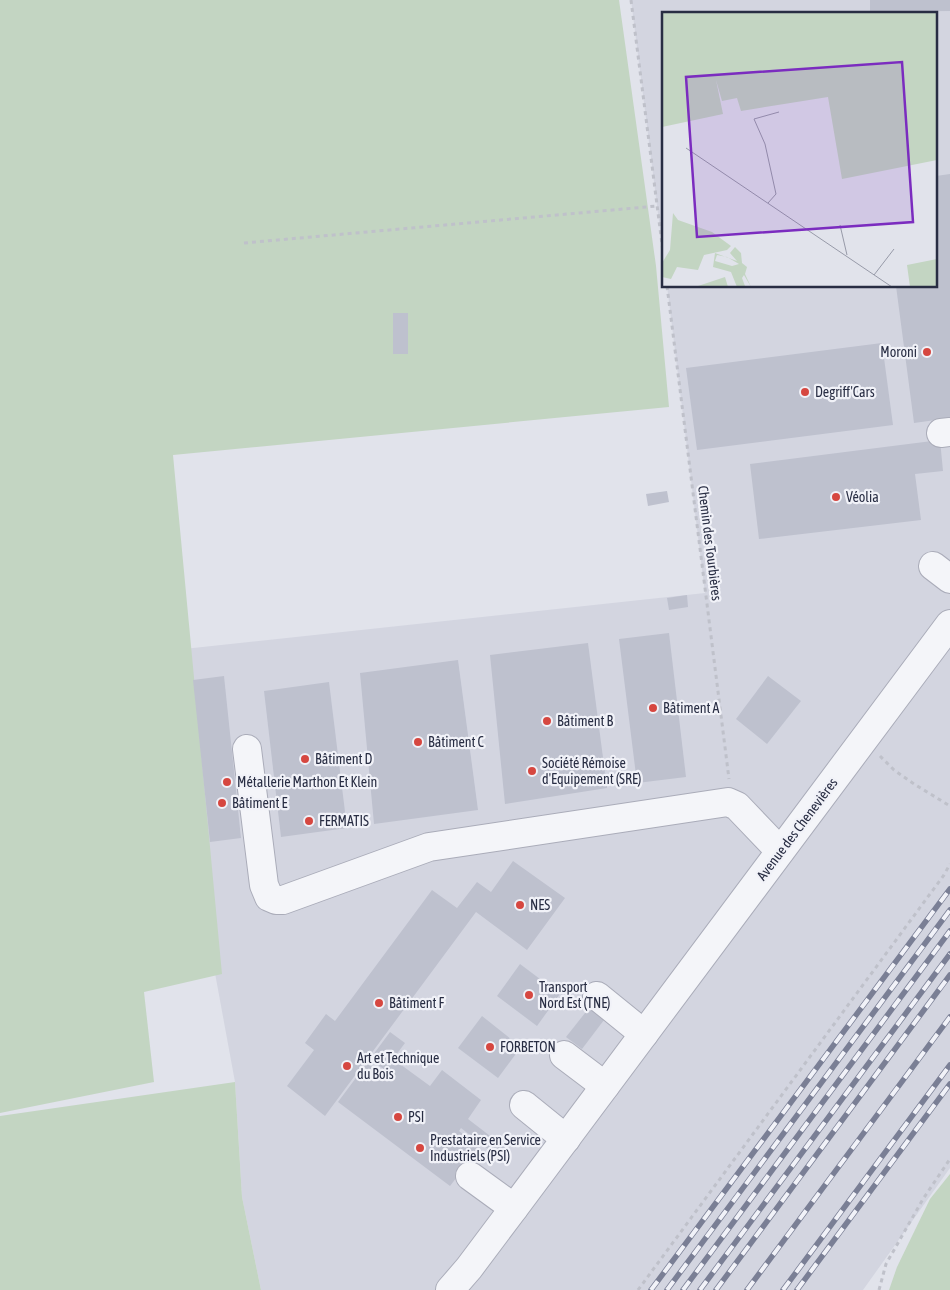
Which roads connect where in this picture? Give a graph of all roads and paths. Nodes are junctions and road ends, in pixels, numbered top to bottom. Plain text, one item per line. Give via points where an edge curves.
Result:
1 (631, 0) edge
2 (657, 206) junction
3 (244, 243) dead end
4 (662, 245) edge
5 (667, 288) edge
6 (950, 624) edge
7 (864, 739) junction
8 (246, 749) dead end
9 (732, 803) junction
10 (950, 806) edge
11 (780, 851) junction
12 (950, 864) edge
13 (597, 996) dead end
14 (644, 1034) junction
15 (564, 1055) dead end
16 (605, 1086) junction
17 (524, 1105) dead end
18 (566, 1139) junction
19 (950, 1159) edge
20 (470, 1176) dead end
21 (514, 1208) junction
22 (450, 1290) edge
23 (638, 1290) edge
24 (879, 1290) edge

1 - 2 path
2 - 3 path
2 - 4 path
5 - 9 path, Chemin des Tourbières
6 - 7 street, Avenue des Chenevières
7 - 10 path via 894,770
7 - 11 street, Avenue des Chenevières
8 - 9 street via 264,885 269,897 276,900 429,847
9 - 11 street
11 - 14 street, Avenue des Chenevières
12 - 23 path
13 - 14 street
14 - 16 street, Avenue des Chenevières
15 - 16 street
16 - 18 street, Avenue des Chenevières
17 - 18 street
18 - 21 street, Avenue des Chenevières
19 - 24 path via 886,1264
20 - 21 street
21 - 22 street, Avenue des Chenevières

